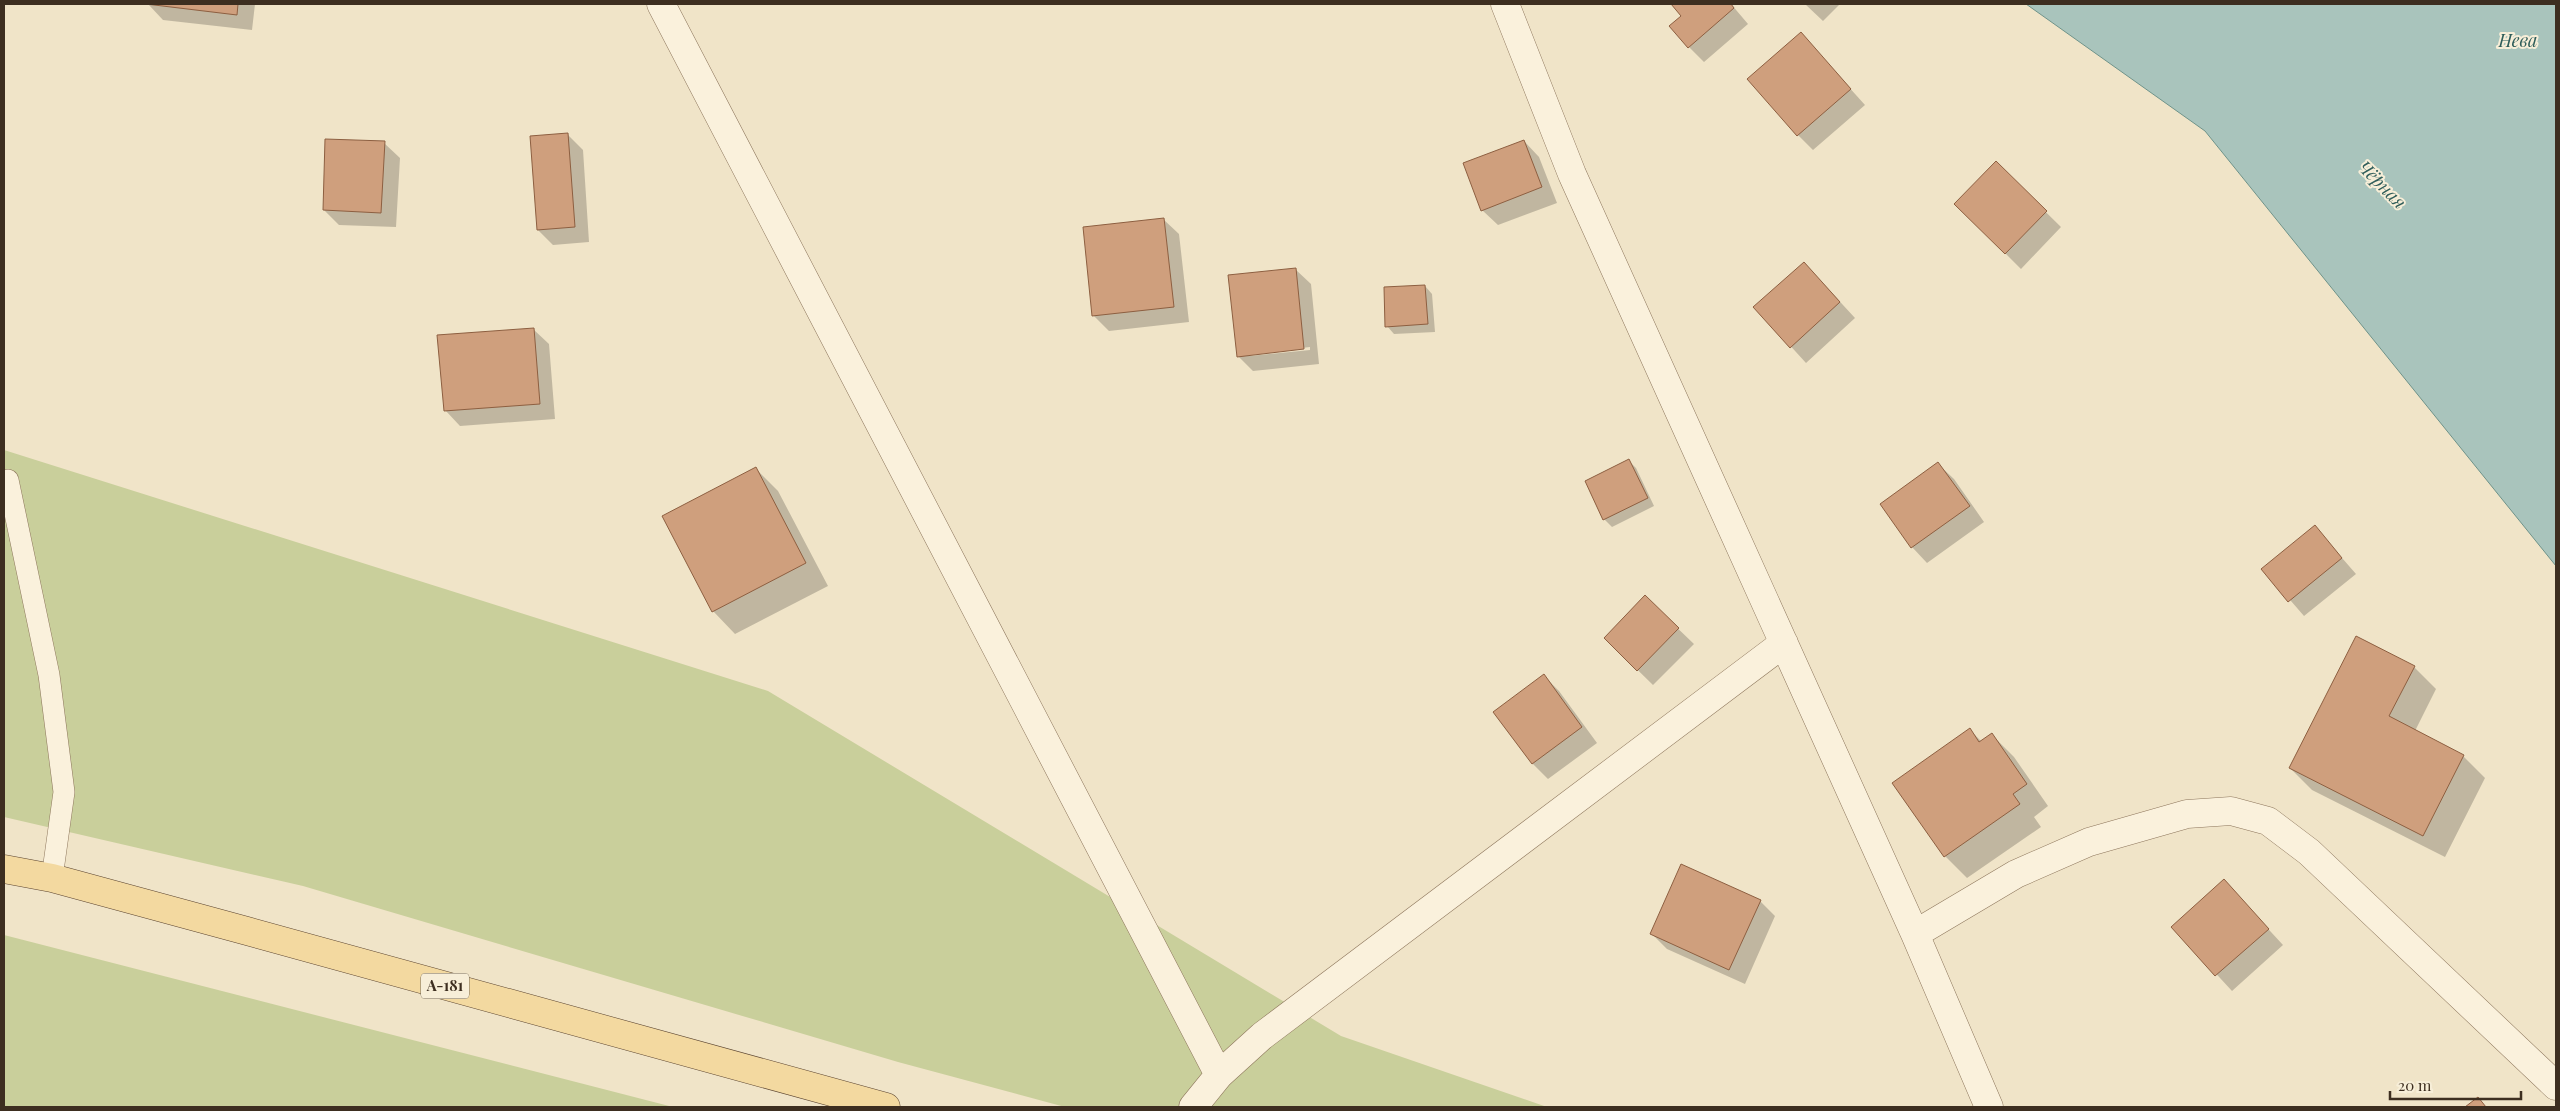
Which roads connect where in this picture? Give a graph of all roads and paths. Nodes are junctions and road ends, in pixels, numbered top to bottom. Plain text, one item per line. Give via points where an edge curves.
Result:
1 (661, 4) edge
2 (1505, 4) edge
3 (8, 480) dead end
4 (1784, 643) junction
5 (4, 868) edge
6 (52, 878) junction
7 (1915, 934) junction
8 (1219, 1075) junction
9 (2556, 1086) edge
10 (886, 1107) edge
11 (1193, 1107) edge
12 (1989, 1107) edge

1 - 8 street
2 - 4 street via 1572,174
3 - 6 lane via 49,675 64,792
4 - 7 street
4 - 8 street via 1262,1036
5 - 6 main road, А-181
6 - 10 main road, А-181
7 - 9 street via 2016,874 2089,842 2187,814 2231,811 2268,821 2309,852
7 - 12 street
8 - 11 street

